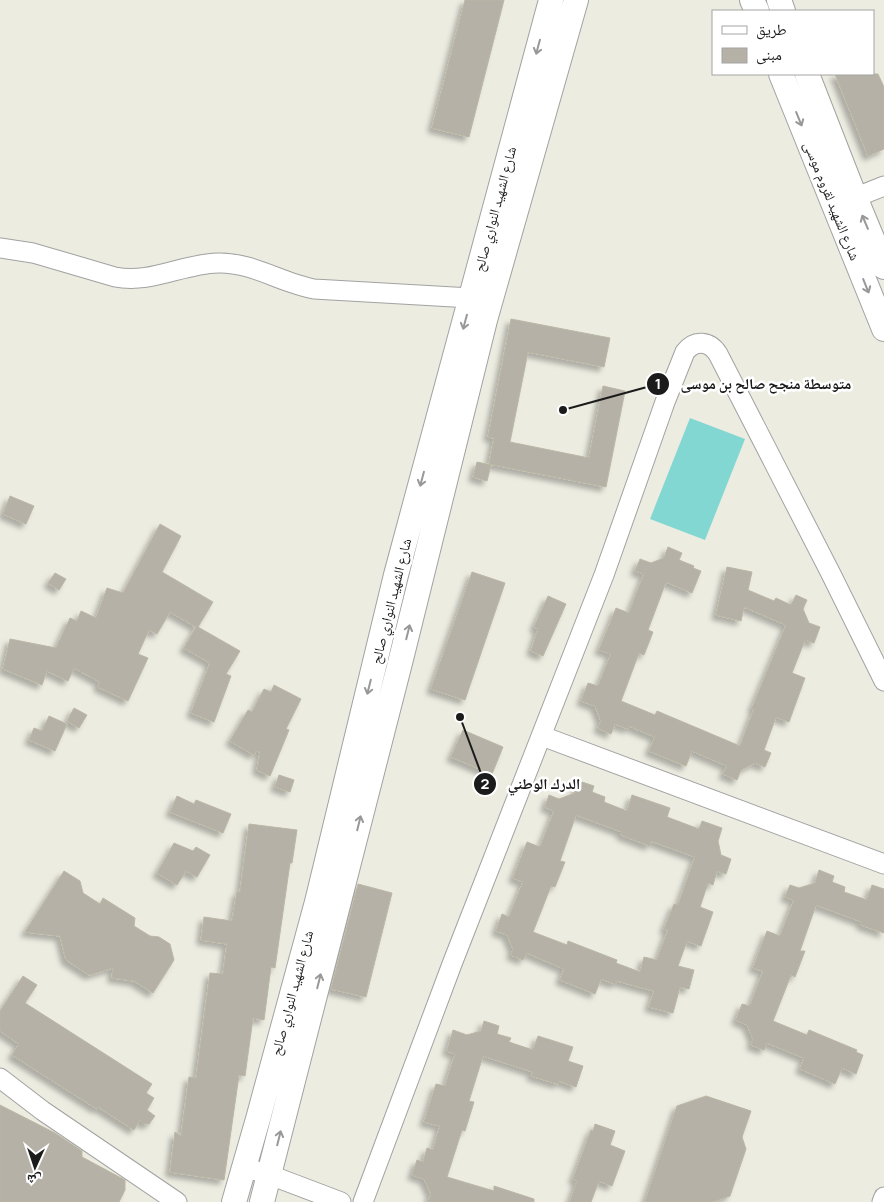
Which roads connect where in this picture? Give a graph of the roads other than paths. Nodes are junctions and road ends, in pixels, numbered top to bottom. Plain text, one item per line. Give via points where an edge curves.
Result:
1 (551, 0) edge
2 (576, 0) edge
3 (781, 75) edge
4 (807, 75) edge
5 (884, 186) edge
6 (844, 202) junction
7 (0, 248) edge
8 (884, 267) edge
9 (471, 298) junction
10 (884, 329) edge
11 (884, 681) edge
12 (542, 736) junction
13 (884, 864) edge
14 (3, 1087) edge
15 (244, 1167) junction
16 (270, 1174) junction
17 (884, 1198) edge
18 (177, 1202) edge
19 (234, 1202) edge
20 (262, 1202) edge
21 (341, 1202) edge
22 (363, 1202) edge
23 (882, 1202) edge

1 -> 9 street, شارع الشهيد النواري صالح
16 -> 2 street, شارع الشهيد النواري صالح via 485,320
3 -> 6 street, شارع الشهيد لقروم موسى
4 - 6 street, شارع الشهيد لقروم موسى
5 - 6 street
8 -> 6 street, شارع الشهيد لقروم موسى
6 -> 10 street, شارع الشهيد لقروم موسى
7 - 9 street via 33,253 128,280 224,263 244,265 291,284 314,289
9 -> 15 street, شارع الشهيد النواري صالح via 396,575 317,902
11 - 12 street via 718,354 711,345 698,343 685,352 665,402 604,575
12 - 13 street
12 - 22 street
14 - 18 street
15 - 16 street
15 - 19 street, شارع الشهيد النواري صالح
16 - 20 street, شارع الشهيد النواري صالح
16 - 21 street
17 - 23 street

